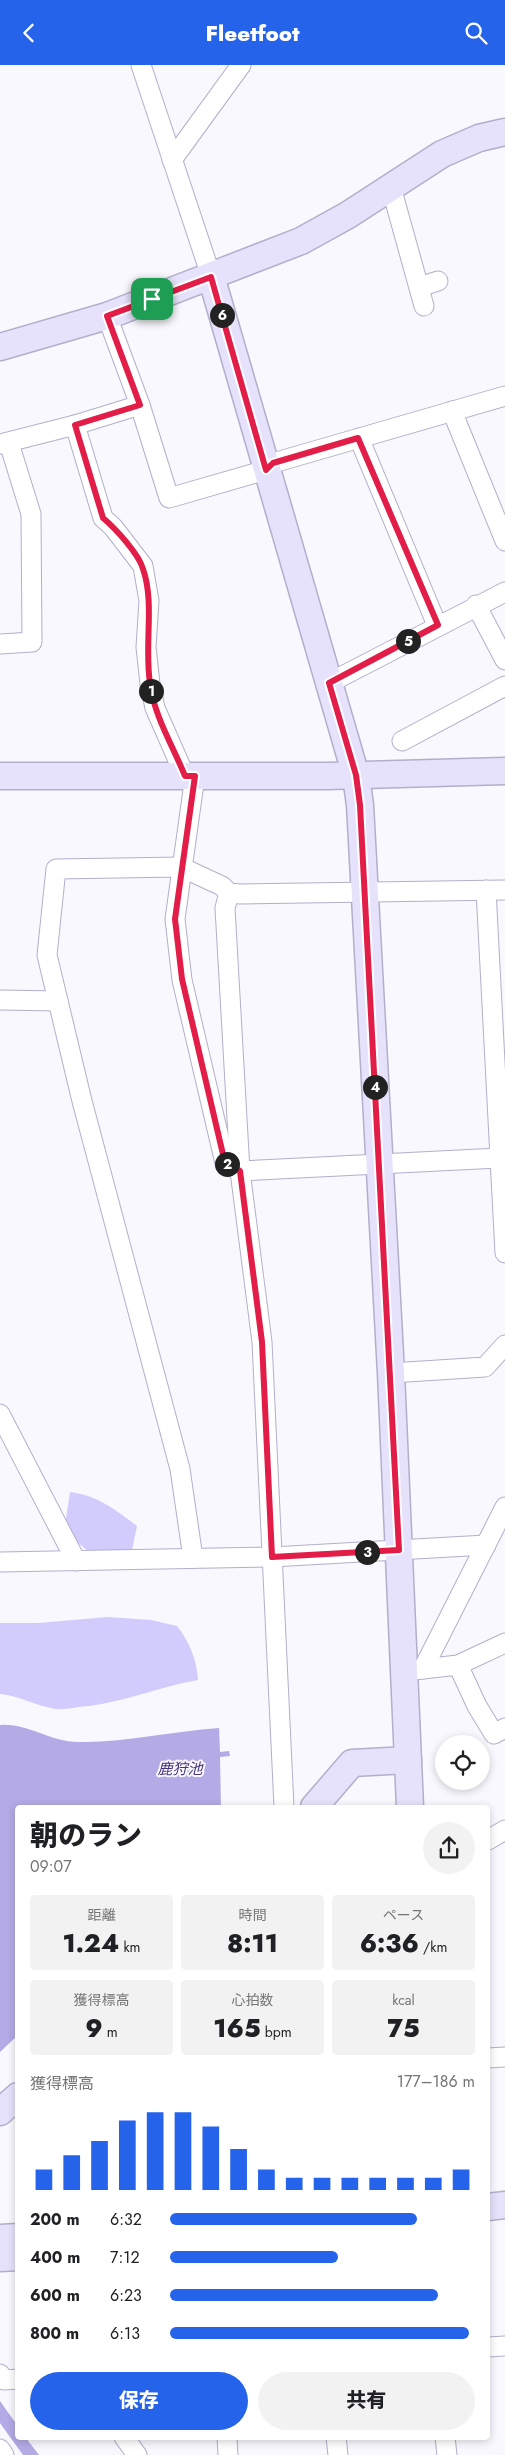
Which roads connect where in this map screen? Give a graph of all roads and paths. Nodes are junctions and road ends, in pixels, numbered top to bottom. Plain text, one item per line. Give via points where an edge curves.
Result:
1 (141, 65) edge
2 (241, 65) edge
3 (505, 132) edge
4 (172, 160) junction
5 (391, 187) junction
6 (211, 277) junction
7 (438, 281) dead end
8 (419, 287) junction
9 (424, 306) dead end
10 (107, 316) junction
11 (0, 347) edge
12 (505, 396) edge
13 (140, 405) junction
14 (452, 411) junction
15 (75, 425) junction
16 (358, 438) junction
17 (5, 443) edge
18 (266, 470) junction
19 (505, 541) edge
20 (505, 592) edge
21 (476, 605) junction
22 (438, 625) junction
23 (0, 644) edge
24 (505, 660) edge
25 (329, 683) junction
26 (505, 686) edge
27 (402, 741) dead end
28 (505, 771) edge
29 (0, 775) edge
30 (356, 775) junction
31 (190, 776) junction
32 (181, 867) junction
33 (486, 890) junction
34 (505, 890) edge
35 (365, 891) junction
36 (228, 893) junction
37 (0, 1000) edge
38 (58, 1001) junction
39 (501, 1091) edge
40 (499, 1158) junction
41 (379, 1164) junction
42 (240, 1171) junction
43 (505, 1253) edge
44 (505, 1345) edge
45 (391, 1373) junction
46 (1, 1417) edge
47 (505, 1507) edge
48 (486, 1545) junction
49 (399, 1550) junction
50 (193, 1557) junction
51 (272, 1557) junction
52 (76, 1561) junction
53 (0, 1562) edge
54 (505, 1643) edge
55 (458, 1665) junction
56 (414, 1670) junction
57 (505, 1728) edge
58 (408, 1760) junction
59 (284, 1805) edge
60 (316, 1805) edge
61 (410, 1805) edge
62 (505, 1829) edge
63 (490, 1839) edge
64 (505, 2057) edge
65 (490, 2058) edge
66 (15, 2098) edge
67 (0, 2111) edge
68 (505, 2205) edge
69 (490, 2207) edge
70 (505, 2223) edge
71 (490, 2224) edge
72 (15, 2237) edge
73 (0, 2238) edge
74 (15, 2257) edge
75 (0, 2258) edge
76 (505, 2346) edge
77 (490, 2347) edge
78 (126, 2440) edge
79 (227, 2440) edge
80 (336, 2440) edge
81 (445, 2440) edge
82 (0, 2449) edge
83 (4, 2455) edge
84 (137, 2455) edge
85 (228, 2455) edge
86 (338, 2455) edge
87 (446, 2455) edge

1 - 4 street
2 - 4 street
3 - 5 street via 458,145
4 - 6 street
5 - 6 street via 301,241
5 - 8 street
6 - 10 street
6 - 18 street
7 - 8 street
8 - 9 street
10 - 11 street
10 - 13 street
12 - 14 street
13 - 15 street
13 - 18 street via 169,497
14 - 16 street
14 - 19 street
15 - 17 street
15 - 31 street via 103,518 143,566 149,601 146,647 155,708
16 - 18 street via 273,463
16 - 22 street
17 - 23 street via 31,514 32,642
18 - 25 street
20 - 21 street
21 - 22 street
21 - 24 street
22 - 25 street
25 - 30 street
26 - 27 street
28 - 30 street
29 - 31 street
30 - 31 street
30 - 35 street
31 - 32 street
32 - 36 street via 222,886
32 - 38 street via 56,869 47,955
32 - 42 street via 175,919 182,979 225,1163
33 - 34 street
33 - 35 street
33 - 39 street
35 - 36 street
35 - 41 street
36 - 42 street via 225,908
37 - 38 street
38 - 50 street via 180,1469
39 - 40 street
40 - 41 street
40 - 43 street
41 - 42 street
41 - 45 street
42 - 51 street via 262,1342
44 - 45 street via 485,1367
45 - 49 street
46 - 52 street
47 - 48 street
48 - 49 street
48 - 56 street
49 - 51 street
49 - 56 street
50 - 51 street
50 - 52 street
51 - 59 street
52 - 53 street
54 - 55 street
55 - 56 street
55 - 57 street via 494,1734
56 - 58 street
58 - 60 street via 352,1763
58 - 61 street
62 - 63 street
64 - 65 street
66 - 67 street
68 - 69 street
70 - 71 street
72 - 73 street
74 - 75 street
76 - 77 street
78 - 84 street
79 - 85 street
80 - 86 street
81 - 87 street
82 - 83 street

